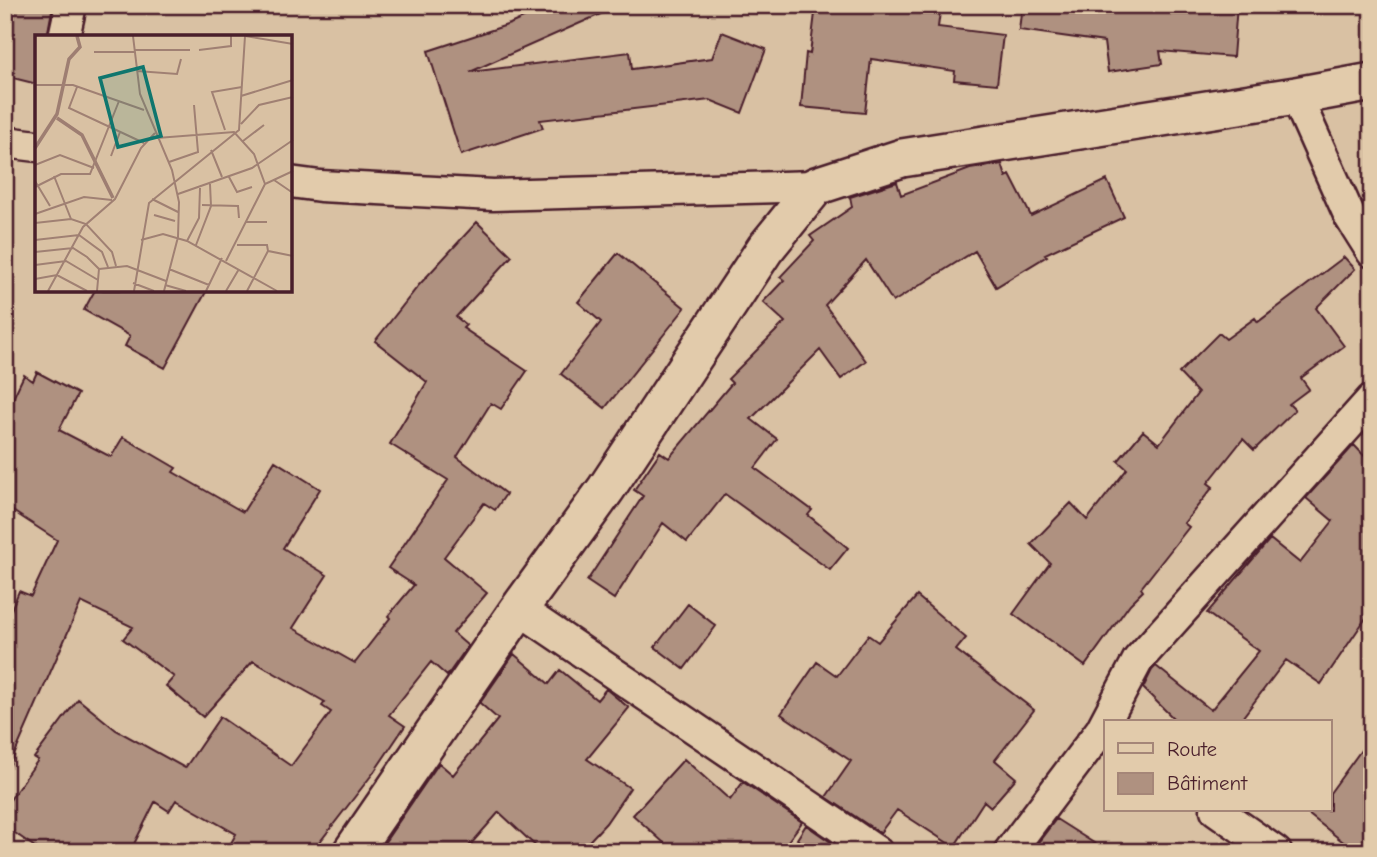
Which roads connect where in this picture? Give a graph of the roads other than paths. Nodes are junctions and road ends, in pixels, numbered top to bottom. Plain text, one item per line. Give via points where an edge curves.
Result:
1 (71, 5) edge
2 (64, 35) edge
3 (1372, 82) edge
4 (1296, 96) junction
5 (5, 142) edge
6 (35, 146) edge
7 (292, 182) edge
8 (816, 186) junction
9 (1372, 252) edge
10 (1372, 399) edge
11 (519, 609) junction
12 (1109, 720) edge
13 (1103, 732) edge
14 (1219, 812) edge
15 (352, 852) edge
16 (877, 852) edge
17 (1009, 852) edge
18 (1276, 852) edge

1 - 2 street
3 - 4 street
4 - 8 street via 902,158
4 - 9 street via 1350,216
5 - 6 street
7 - 8 street via 494,195
8 - 11 street via 765,249 606,489
10 - 12 street via 1143,654
11 - 15 street
11 - 16 street
13 - 17 street
14 - 18 street

